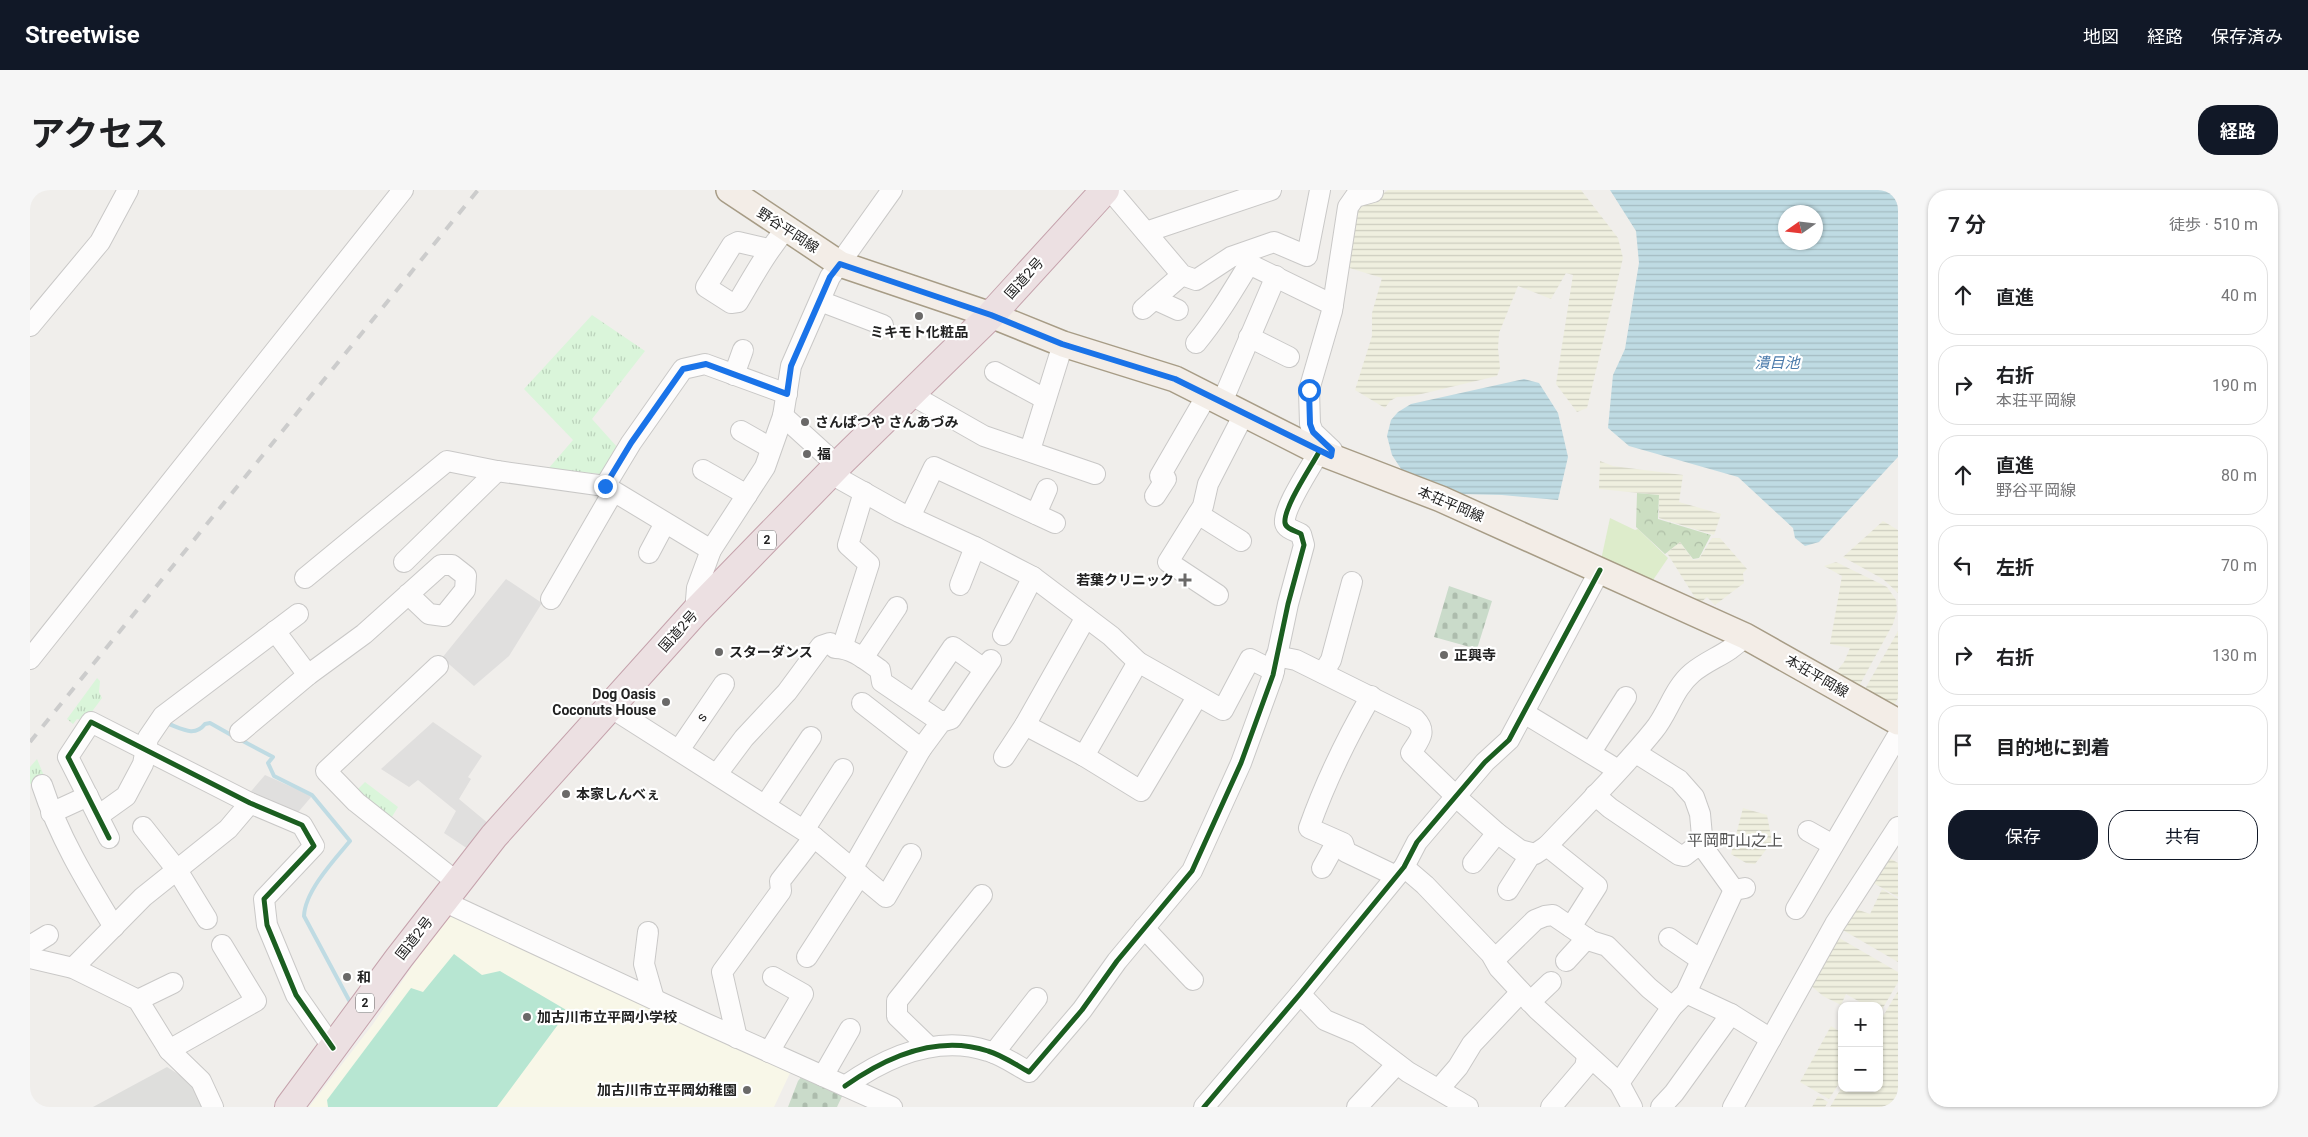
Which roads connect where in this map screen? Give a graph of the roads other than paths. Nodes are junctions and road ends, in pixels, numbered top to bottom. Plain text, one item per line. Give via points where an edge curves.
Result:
1 (128, 190) edge
2 (403, 190) edge
3 (892, 190) edge
4 (1105, 190) edge
5 (1110, 190) edge
6 (1272, 190) edge
7 (1320, 190) edge
8 (735, 192) edge
9 (1373, 192) dead end
10 (786, 229) junction
11 (1146, 232) junction
12 (768, 249) junction
13 (840, 264) junction
14 (1182, 275) junction
15 (1276, 276) junction
16 (820, 301) junction
17 (1333, 305) junction
18 (1178, 310) dead end
19 (991, 315) junction
20 (883, 325) dead end
21 (30, 326) edge
22 (1249, 338) junction
23 (1196, 343) dead end
24 (1062, 344) junction
25 (743, 350) dead end
26 (1290, 357) dead end
27 (994, 372) dead end
28 (734, 375) junction
29 (787, 394) junction
30 (910, 394) junction
31 (1045, 399) junction
32 (1214, 399) junction
33 (1244, 414) junction
34 (783, 416) junction
35 (741, 431) dead end
36 (771, 448) junction
37 (1030, 450) junction
38 (1325, 454) junction
39 (703, 470) dead end
40 (834, 470) junction
41 (497, 471) junction
42 (1096, 474) dead end
43 (1054, 475) junction
44 (609, 489) junction
45 (864, 492) junction
46 (747, 495) junction
47 (1155, 496) dead end
48 (1036, 514) junction
49 (1198, 514) junction
50 (910, 516) junction
51 (665, 523) junction
52 (1055, 523) dead end
53 (1241, 541) dead end
54 (975, 546) junction
55 (711, 550) junction
56 (649, 553) dead end
57 (404, 562) dead end
58 (1600, 570) junction
59 (1032, 577) junction
60 (305, 578) dead end
61 (1352, 582) dead end
62 (960, 585) dead end
63 (408, 594) dead end
64 (1218, 595) dead end
65 (551, 599) dead end
66 (897, 607) dead end
67 (695, 612) junction
68 (298, 614) dead end
69 (1086, 617) junction
70 (275, 631) junction
71 (1003, 636) dead end
72 (1745, 636) junction
73 (842, 648) junction
74 (863, 658) junction
75 (30, 659) edge
76 (1138, 662) junction
77 (1275, 664) junction
78 (438, 666) dead end
79 (1323, 673) junction
80 (308, 675) junction
81 (882, 682) junction
82 (724, 684) dead end
83 (1371, 696) junction
84 (1197, 697) junction
85 (1626, 697) dead end
86 (915, 703) junction
87 (610, 707) junction
88 (1524, 713) junction
89 (941, 722) junction
90 (1898, 722) edge
91 (1025, 725) junction
92 (240, 732) dead end
93 (1898, 735) edge
94 (811, 737) dead end
95 (146, 749) junction
96 (921, 749) junction
97 (679, 750) junction
98 (1591, 752) junction
99 (1636, 752) junction
100 (1084, 756) junction
101 (1004, 758) dead end
102 (843, 769) dead end
103 (1618, 770) junction
104 (717, 774) junction
105 (42, 785) dead end
106 (1595, 795) junction
107 (88, 796) junction
108 (1456, 796) junction
109 (250, 803) junction
110 (766, 804) junction
111 (51, 813) junction
112 (98, 816) junction
113 (144, 827) dead end
114 (1898, 827) edge
115 (1808, 831) dead end
116 (809, 833) junction
117 (1497, 833) junction
118 (109, 838) dead end
119 (1337, 841) junction
120 (1834, 845) junction
121 (1703, 847) junction
122 (1539, 850) junction
123 (911, 854) dead end
124 (1473, 863) dead end
125 (1322, 868) dead end
126 (177, 870) junction
127 (856, 872) junction
128 (1400, 872) junction
129 (1508, 890) dead end
130 (450, 892) junction
131 (982, 895) dead end
132 (1796, 909) dead end
133 (207, 919) dead end
134 (1570, 926) junction
135 (114, 927) junction
136 (1144, 928) junction
137 (648, 932) dead end
138 (48, 935) dead end
139 (1587, 938) junction
140 (1669, 938) dead end
141 (30, 946) edge
142 (807, 957) dead end
143 (30, 958) edge
144 (224, 958) dead end
145 (1495, 959) junction
146 (1701, 960) junction
147 (1566, 961) dead end
148 (73, 968) junction
149 (773, 977) dead end
150 (1193, 980) dead end
151 (1551, 982) dead end
152 (173, 983) dead end
153 (1300, 994) junction
154 (1525, 997) junction
155 (1037, 998) dead end
156 (654, 999) junction
157 (138, 1000) junction
158 (1679, 1000) junction
159 (1731, 1014) junction
160 (850, 1029) dead end
161 (737, 1038) junction
162 (1771, 1039) junction
163 (333, 1048) junction
164 (929, 1048) junction
165 (169, 1050) junction
166 (769, 1052) junction
167 (994, 1053) junction
168 (1587, 1057) junction
169 (1397, 1064) junction
170 (823, 1076) junction
171 (1619, 1083) junction
172 (845, 1086) junction
173 (1446, 1097) edge
174 (213, 1107) edge
175 (289, 1107) edge
176 (892, 1107) edge
177 (1204, 1107) edge
178 (1357, 1107) edge
179 (1468, 1107) edge
180 (1552, 1107) edge
181 (1632, 1107) edge
182 (1660, 1107) edge
183 (1733, 1107) edge

1 - 21 street via 100,242
2 - 75 street
3 - 13 street
4 - 19 highway, 国道2号 / 2
5 - 11 street
6 - 11 street
7 - 14 street via 1307,256 1274,242 1231,257 1196,280
8 - 10 main road, 野谷平岡線
9 - 17 street via 1350,200
10 - 12 street
10 - 13 main road, 野谷平岡線
11 - 14 street
12 - 12 street via 738,302 731,303 706,287 713,262 732,244 738,242
13 - 16 street via 830,277
13 - 19 main road, 野谷平岡線
14 - 18 street via 1148,304
15 - 17 street
15 - 22 street
15 - 23 street via 1249,264 1222,310
16 - 20 street
16 - 29 street via 791,366
17 - 38 street via 1309,390 1313,432 1332,450
19 - 24 main road, 本荘平岡線
19 - 30 highway, 国道2号 / 2
22 - 26 street
22 - 32 street
24 - 31 street
24 - 32 main road, 本荘平岡線 via 1175,379
25 - 28 street
27 - 31 street
28 - 29 street
28 - 44 street via 706,364 683,369 631,443
29 - 34 street
30 - 37 street via 984,436
30 - 40 highway, 国道2号 / 2
31 - 37 street
32 - 33 main road, 本荘平岡線
32 - 47 street via 1160,476 1166,479
33 - 38 main road, 本荘平岡線
33 - 49 street via 1208,484
34 - 36 street
34 - 40 street
35 - 36 street
36 - 46 street via 765,466
37 - 43 street
38 - 58 main road, 本荘平岡線 via 1441,499
38 - 77 street via 1288,509 1287,527 1301,534 1304,545
39 - 46 street
40 - 45 street
40 - 67 highway, 国道2号 / 2
41 - 44 street
41 - 57 street via 417,543
41 - 60 street via 447,461
42 - 43 street
43 - 48 street
44 - 51 street
44 - 65 street
45 - 50 street
45 - 73 street via 848,545 869,564
46 - 55 street
48 - 50 street via 934,467
48 - 52 street
49 - 53 street
49 - 64 street via 1168,562
50 - 54 street
51 - 55 street
51 - 56 street
54 - 59 street
54 - 62 street
55 - 67 street via 697,588
58 - 72 main road, 本荘平岡線
58 - 88 street
59 - 69 street
59 - 71 street via 1007,614
61 - 79 street via 1331,660
63 - 80 street via 364,634
66 - 74 street
67 - 87 highway, 国道2号 / 2
68 - 70 street
69 - 76 street
69 - 91 street
70 - 80 street
70 - 95 street via 164,716 148,738
72 - 90 main road, 本荘平岡線
72 - 99 street via 1735,648 1692,673 1659,724
73 - 74 street
73 - 104 street via 835,648 830,643 821,646 787,692 744,738
74 - 81 street via 880,670
76 - 84 street
76 - 100 street
77 - 79 street via 1296,660
77 - 84 street via 1250,659 1223,710
77 - 136 street via 1241,763 1192,871
78 - 130 street via 425,689 326,771
79 - 83 street
80 - 92 street via 262,727
81 - 86 street
81 - 96 street via 876,684 858,708
82 - 97 street, s
83 - 108 street via 1421,725 1422,734 1411,753
83 - 119 street via 1344,741 1309,828
84 - 100 street via 1142,792
85 - 98 street
86 - 89 street
86 - 89 street via 953,647 988,664 951,719
87 - 97 street
87 - 130 highway, 国道2号 / 2 via 494,836
88 - 98 street
88 - 108 street via 1509,740
89 - 96 street
91 - 100 street
91 - 101 street
93 - 120 street
94 - 110 street
95 - 107 street via 91,722 68,757
95 - 109 street
95 - 112 street via 143,764 126,796
96 - 127 street
97 - 104 street
98 - 103 street
99 - 103 street
99 - 121 street via 1679,780 1694,797 1700,814
102 - 116 street
103 - 106 street
104 - 110 street
105 - 111 street
106 - 121 street via 1679,855 1684,856
106 - 122 street
107 - 111 street
107 - 112 street
108 - 117 street
108 - 128 street via 1417,842
109 - 126 street via 228,829
109 - 163 street via 302,825 314,846 264,899 267,925 296,995
110 - 116 street
111 - 135 street via 77,868
112 - 118 street
113 - 126 street
114 - 162 street via 1835,924
115 - 120 street
116 - 127 street
116 - 161 street via 780,880 781,891 722,972
117 - 122 street via 1520,850
117 - 124 street
119 - 125 street
119 - 128 street via 1343,844 1346,852
120 - 132 street
121 - 146 street via 1739,889
122 - 129 street
122 - 134 street via 1597,886
123 - 127 street via 886,898
126 - 133 street
126 - 135 street via 143,897
127 - 142 street
128 - 145 street via 1425,885
128 - 153 street
130 - 156 street
130 - 163 highway, 国道2号 / 2
131 - 164 street via 947,946 897,1001 897,1016
134 - 139 street
134 - 145 street via 1553,916 1540,917
135 - 148 street
136 - 150 street
136 - 167 street via 1082,1010 1029,1072
137 - 156 street via 644,964
138 - 141 street
139 - 147 street
139 - 158 street via 1607,946 1649,988
140 - 146 street
143 - 148 street
144 - 165 street via 256,1001
145 - 154 street
146 - 158 street
148 - 157 street
149 - 166 street via 803,994
151 - 154 street
152 - 157 street
153 - 169 street via 1325,1020 1358,1034
153 - 177 street
154 - 168 street
154 - 173 street via 1478,1037 1458,1067
155 - 167 street
156 - 161 street
157 - 165 street
158 - 159 street
158 - 171 street
159 - 162 street
159 - 182 street via 1674,1093
160 - 170 street
161 - 166 street
162 - 183 street
163 - 175 highway, 国道2号 / 2
164 - 167 street via 969,1047
164 - 172 street via 880,1063
165 - 174 street via 201,1081
166 - 170 street
168 - 171 street
168 - 180 street via 1585,1067
169 - 173 street
169 - 178 street
170 - 172 street
171 - 181 street
172 - 176 street
173 - 179 street

